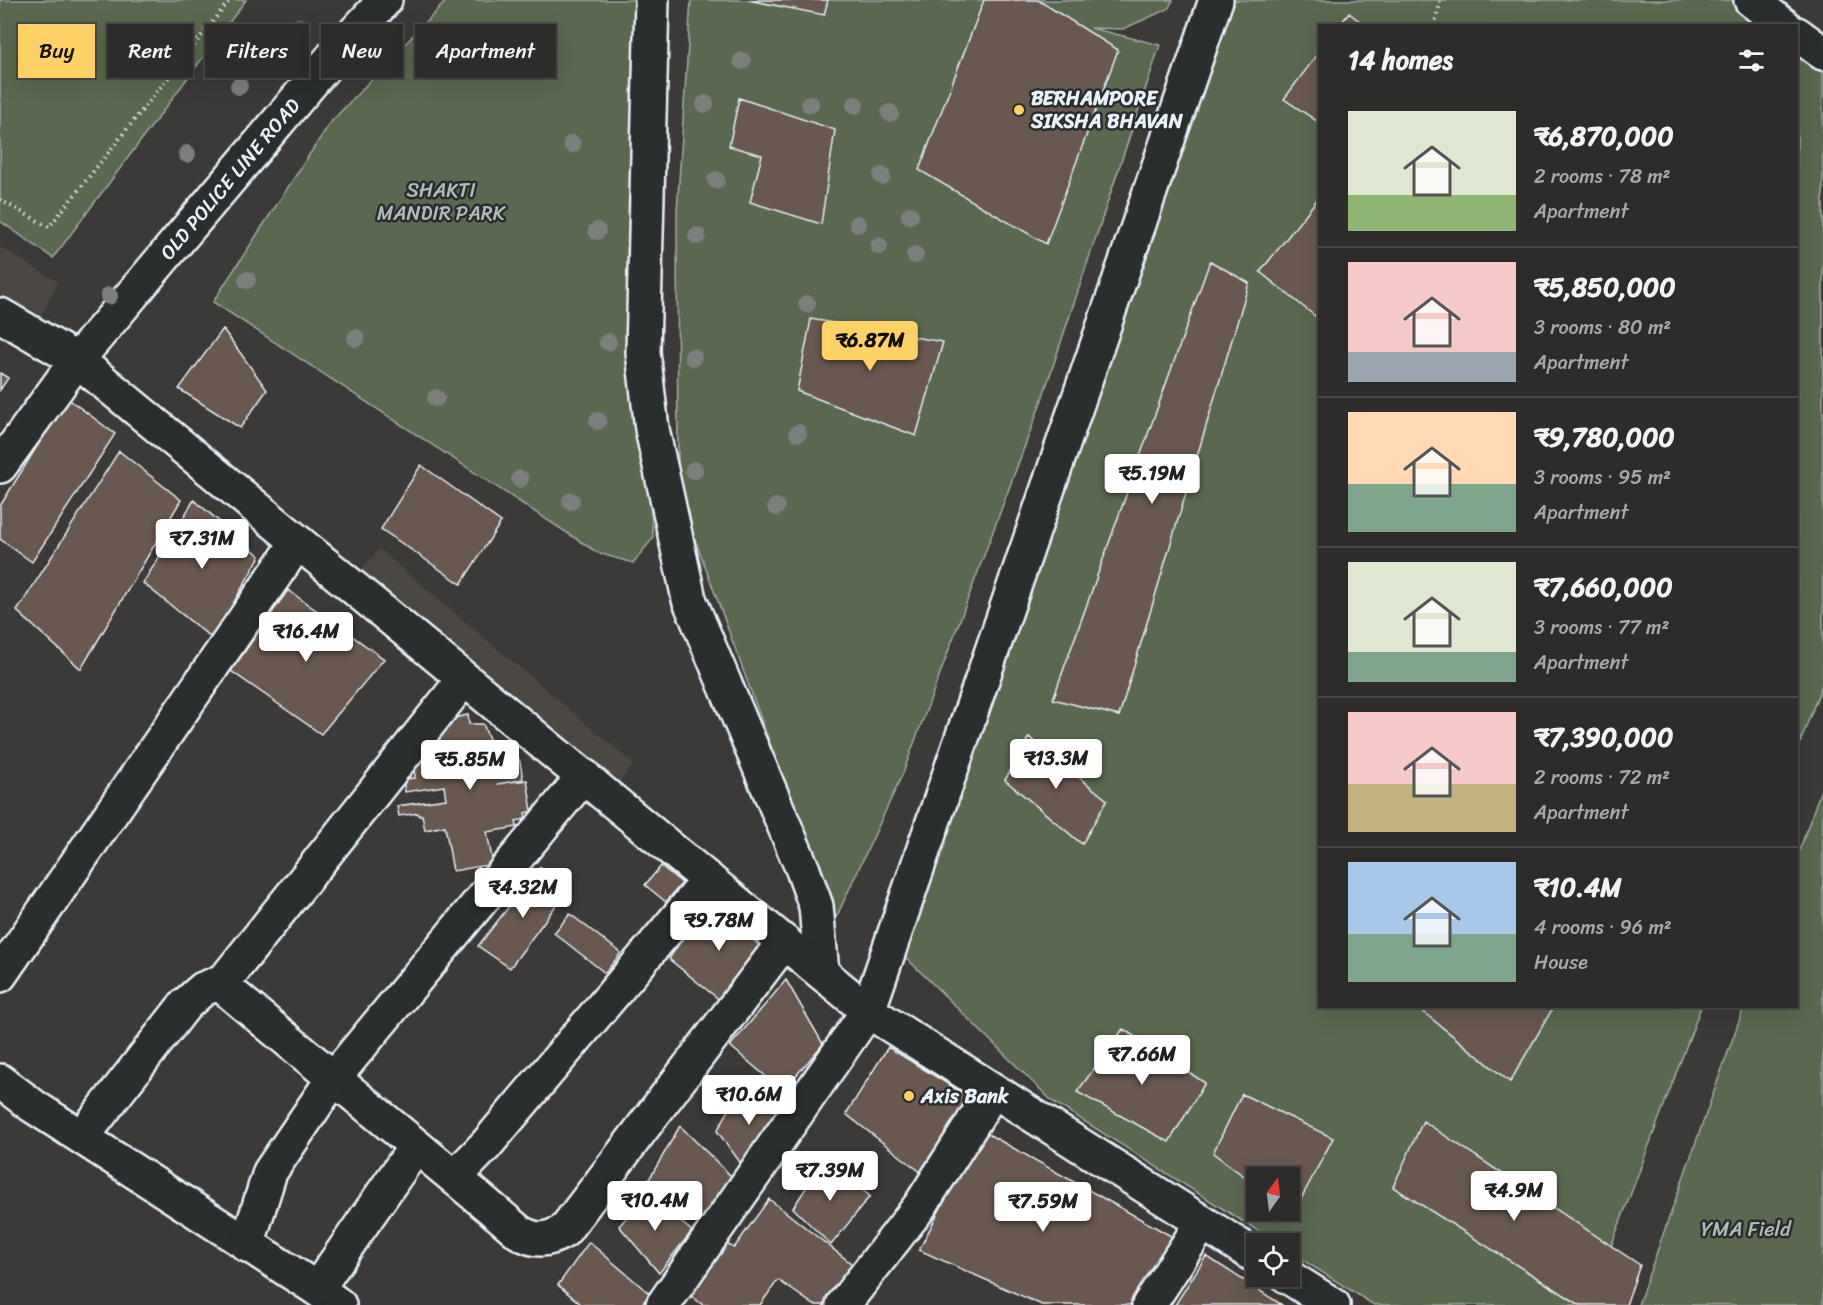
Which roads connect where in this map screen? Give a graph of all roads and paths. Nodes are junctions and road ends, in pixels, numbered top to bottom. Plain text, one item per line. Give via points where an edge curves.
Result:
1 (230, 0) edge
2 (386, 0) edge
3 (652, 0) edge
4 (1216, 0) edge
5 (1441, 0) edge
6 (1751, 0) edge
7 (1435, 24) edge
8 (1782, 24) edge
9 (1798, 35) edge
10 (1823, 53) edge
11 (0, 200) edge
12 (0, 315) edge
13 (76, 360) junction
14 (0, 465) edge
15 (297, 543) junction
16 (464, 679) junction
17 (584, 776) junction
18 (709, 880) junction
19 (784, 942) junction
20 (822, 973) junction
21 (0, 975) edge
22 (219, 983) junction
23 (868, 1011) junction
24 (333, 1079) junction
25 (0, 1081) edge
26 (993, 1090) junction
27 (82, 1137) junction
28 (416, 1146) junction
29 (455, 1177) junction
30 (1202, 1223) junction
31 (247, 1245) junction
32 (1246, 1250) edge
33 (1300, 1284) edge
34 (328, 1297) edge
35 (663, 1305) edge
36 (843, 1305) edge
37 (1149, 1305) edge
38 (1333, 1305) edge

1 - 11 path via 49,227
2 - 13 street, OLD POLICE LINE ROAD via 336,53
3 - 20 street via 643,352 652,429 689,599 810,888 816,906
4 - 23 street
5 - 7 path
6 - 8 street
9 - 10 street
12 - 13 street
13 - 14 street, OLD POLICE LINE ROAD
13 - 15 street
15 - 16 street
15 - 21 street
16 - 17 street
16 - 22 street
17 - 18 street
17 - 24 street
18 - 19 street
18 - 29 street
19 - 20 street
19 - 29 street via 564,1231 549,1239 530,1239
20 - 23 street
22 - 24 street
22 - 27 street via 202,989 185,1005
23 - 26 street
23 - 35 street
24 - 28 street
24 - 31 street via 270,1172
25 - 27 street
26 - 30 street
26 - 36 street via 920,1206
27 - 31 street
28 - 29 street
28 - 34 street
30 - 32 street
30 - 37 street
31 - 34 street
33 - 38 street

